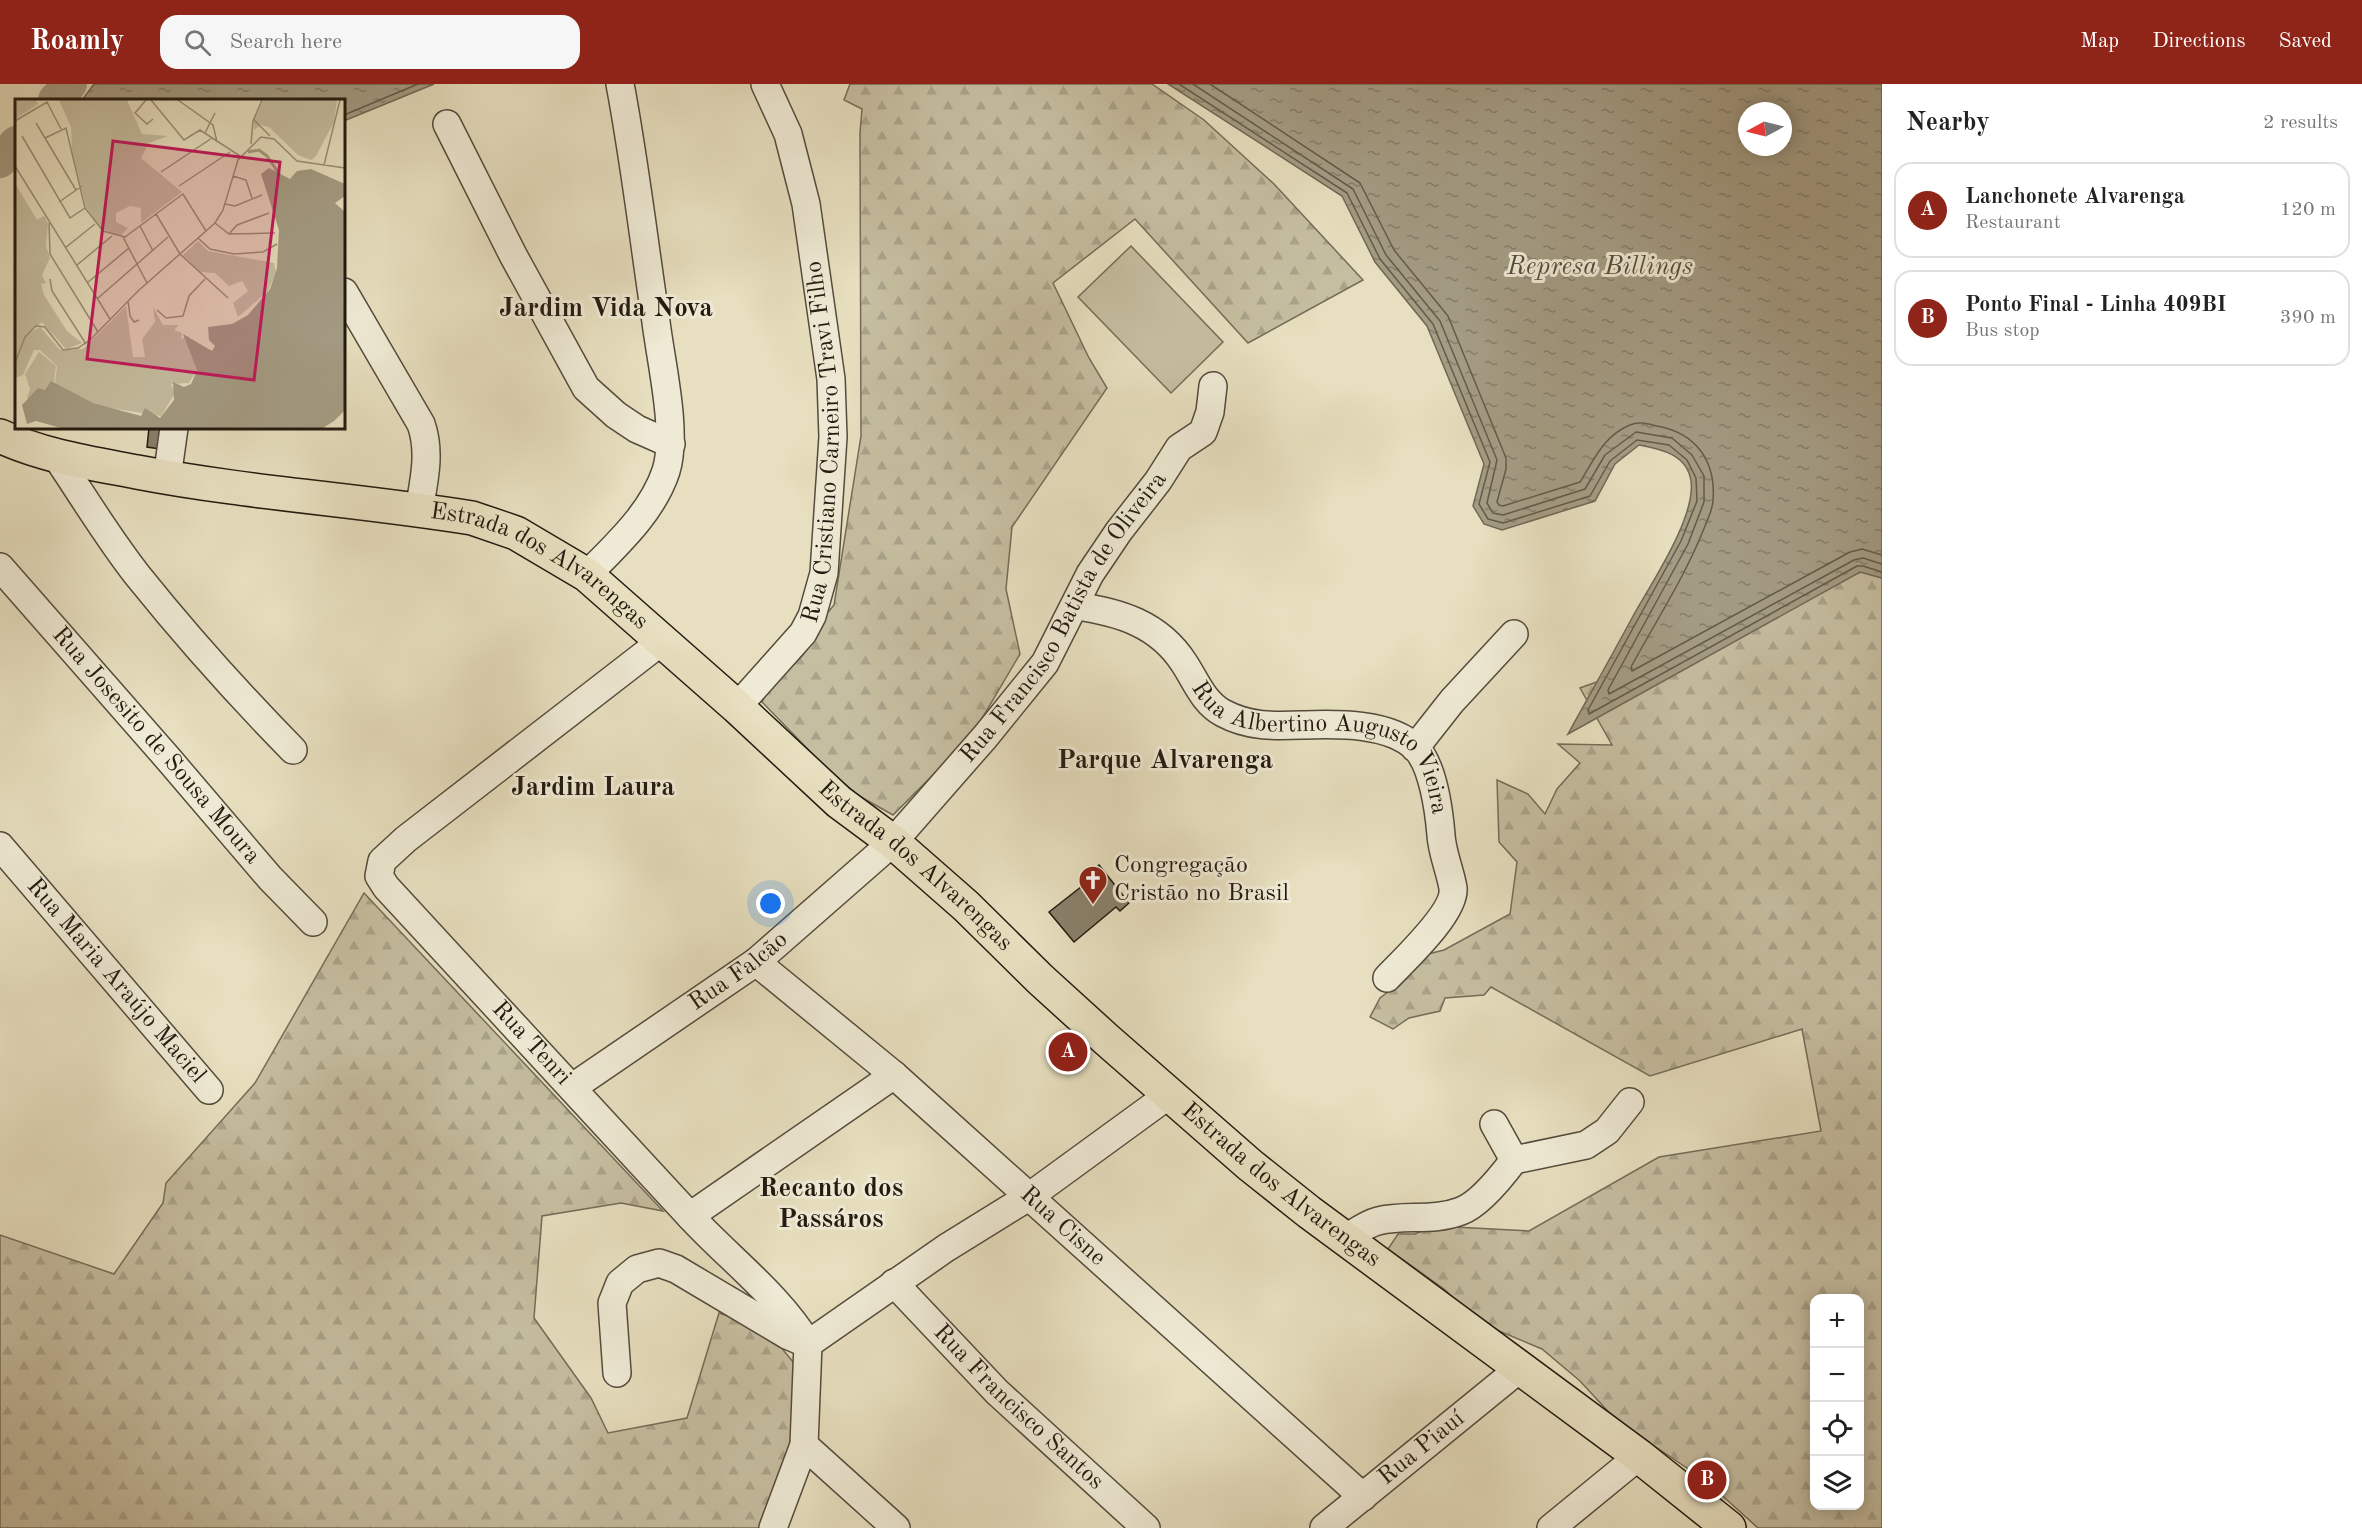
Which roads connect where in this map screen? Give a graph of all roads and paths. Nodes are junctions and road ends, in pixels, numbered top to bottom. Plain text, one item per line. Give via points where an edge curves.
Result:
1 (620, 84) edge
2 (765, 84) edge
3 (447, 124) dead end
4 (345, 294) edge
5 (1213, 386) dead end
6 (174, 429) edge
7 (0, 436) edge
8 (671, 444) junction
9 (56, 456) junction
10 (167, 478) junction
11 (419, 510) junction
12 (0, 567) edge
13 (587, 575) junction
14 (1076, 606) junction
15 (1514, 634) dead end
16 (662, 641) junction
17 (737, 707) junction
18 (1415, 748) junction
19 (293, 750) dead end
20 (893, 842) junction
21 (0, 846) edge
22 (313, 922) dead end
23 (756, 962) junction
24 (1387, 978) dead end
25 (894, 1075) junction
26 (573, 1088) junction
27 (210, 1090) dead end
28 (1170, 1094) junction
29 (1630, 1102) dead end
30 (1494, 1124) dead end
31 (1514, 1160) junction
32 (1030, 1196) junction
33 (690, 1216) junction
34 (1345, 1239) junction
35 (894, 1283) junction
36 (808, 1344) junction
37 (1519, 1368) junction
38 (617, 1373) dead end
39 (804, 1445) junction
40 (1639, 1456) junction
41 (1363, 1497) junction
42 (773, 1528) edge
43 (896, 1528) edge
44 (1146, 1528) edge
45 (1324, 1528) edge
46 (1551, 1528) edge
47 (1729, 1528) edge

1 - 8 street
2 - 17 street, Rua Cristiano Carneiro Travi Filho via 788,134 806,204 831,379 833,437 824,573 812,616 803,633
3 - 8 street via 586,388 623,420
4 - 11 street via 415,411 425,435 427,460
5 - 14 street, Rua Francisco Batista de Oliveira via 1203,432 1179,448 1090,574
6 - 10 street
7 - 9 main road, Estrada dos Alvarengas
8 - 13 street via 667,469 652,501 628,533
9 - 10 main road, Estrada dos Alvarengas
9 - 19 street via 137,575 210,663
10 - 11 main road, Estrada dos Alvarengas
11 - 13 main road, Estrada dos Alvarengas via 472,518 516,533
12 - 22 street, Rua Josesito de Sousa Moura via 270,878
13 - 16 main road, Estrada dos Alvarengas
14 - 18 street, Rua Albertino Augusto Vieira via 1105,610 1144,625 1165,640 1206,699 1236,719 1256,725 1323,724 1376,729
14 - 20 street, Rua Francisco Batista de Oliveira via 1045,663
15 - 18 street
16 - 17 main road, Estrada dos Alvarengas
16 - 26 street, Rua Tenri via 406,839 382,861 380,868 386,887
17 - 20 main road, Estrada dos Alvarengas via 838,802
18 - 24 street, Rua Albertino Augusto Vieira via 1428,770 1453,893 1447,909
20 - 23 street, Rua Falcão
20 - 28 main road, Estrada dos Alvarengas
21 - 27 street, Rua Maria Araújo Maciel
23 - 25 street, Rua Cisne
23 - 26 street, Rua Falcão
25 - 32 street, Rua Cisne
25 - 33 street
26 - 33 street, Rua Tenri
28 - 32 street
28 - 34 main road, Estrada dos Alvarengas via 1250,1165
29 - 31 street via 1607,1131 1586,1145
30 - 31 street
31 - 34 street via 1500,1178 1461,1211 1438,1217 1378,1221
32 - 35 street
32 - 41 street, Rua Cisne
33 - 36 street, Rua Tenri via 773,1300
34 - 37 main road, Estrada dos Alvarengas
35 - 36 street
35 - 44 street, Rua Francisco Santos via 997,1392
36 - 38 street via 659,1263 638,1269 620,1284 612,1303
36 - 39 street
37 - 40 main road, Estrada dos Alvarengas
37 - 41 street, Rua Piauí
39 - 42 street
39 - 43 street
40 - 46 street
40 - 47 main road, Estrada dos Alvarengas
41 - 45 street, Rua Piauí

